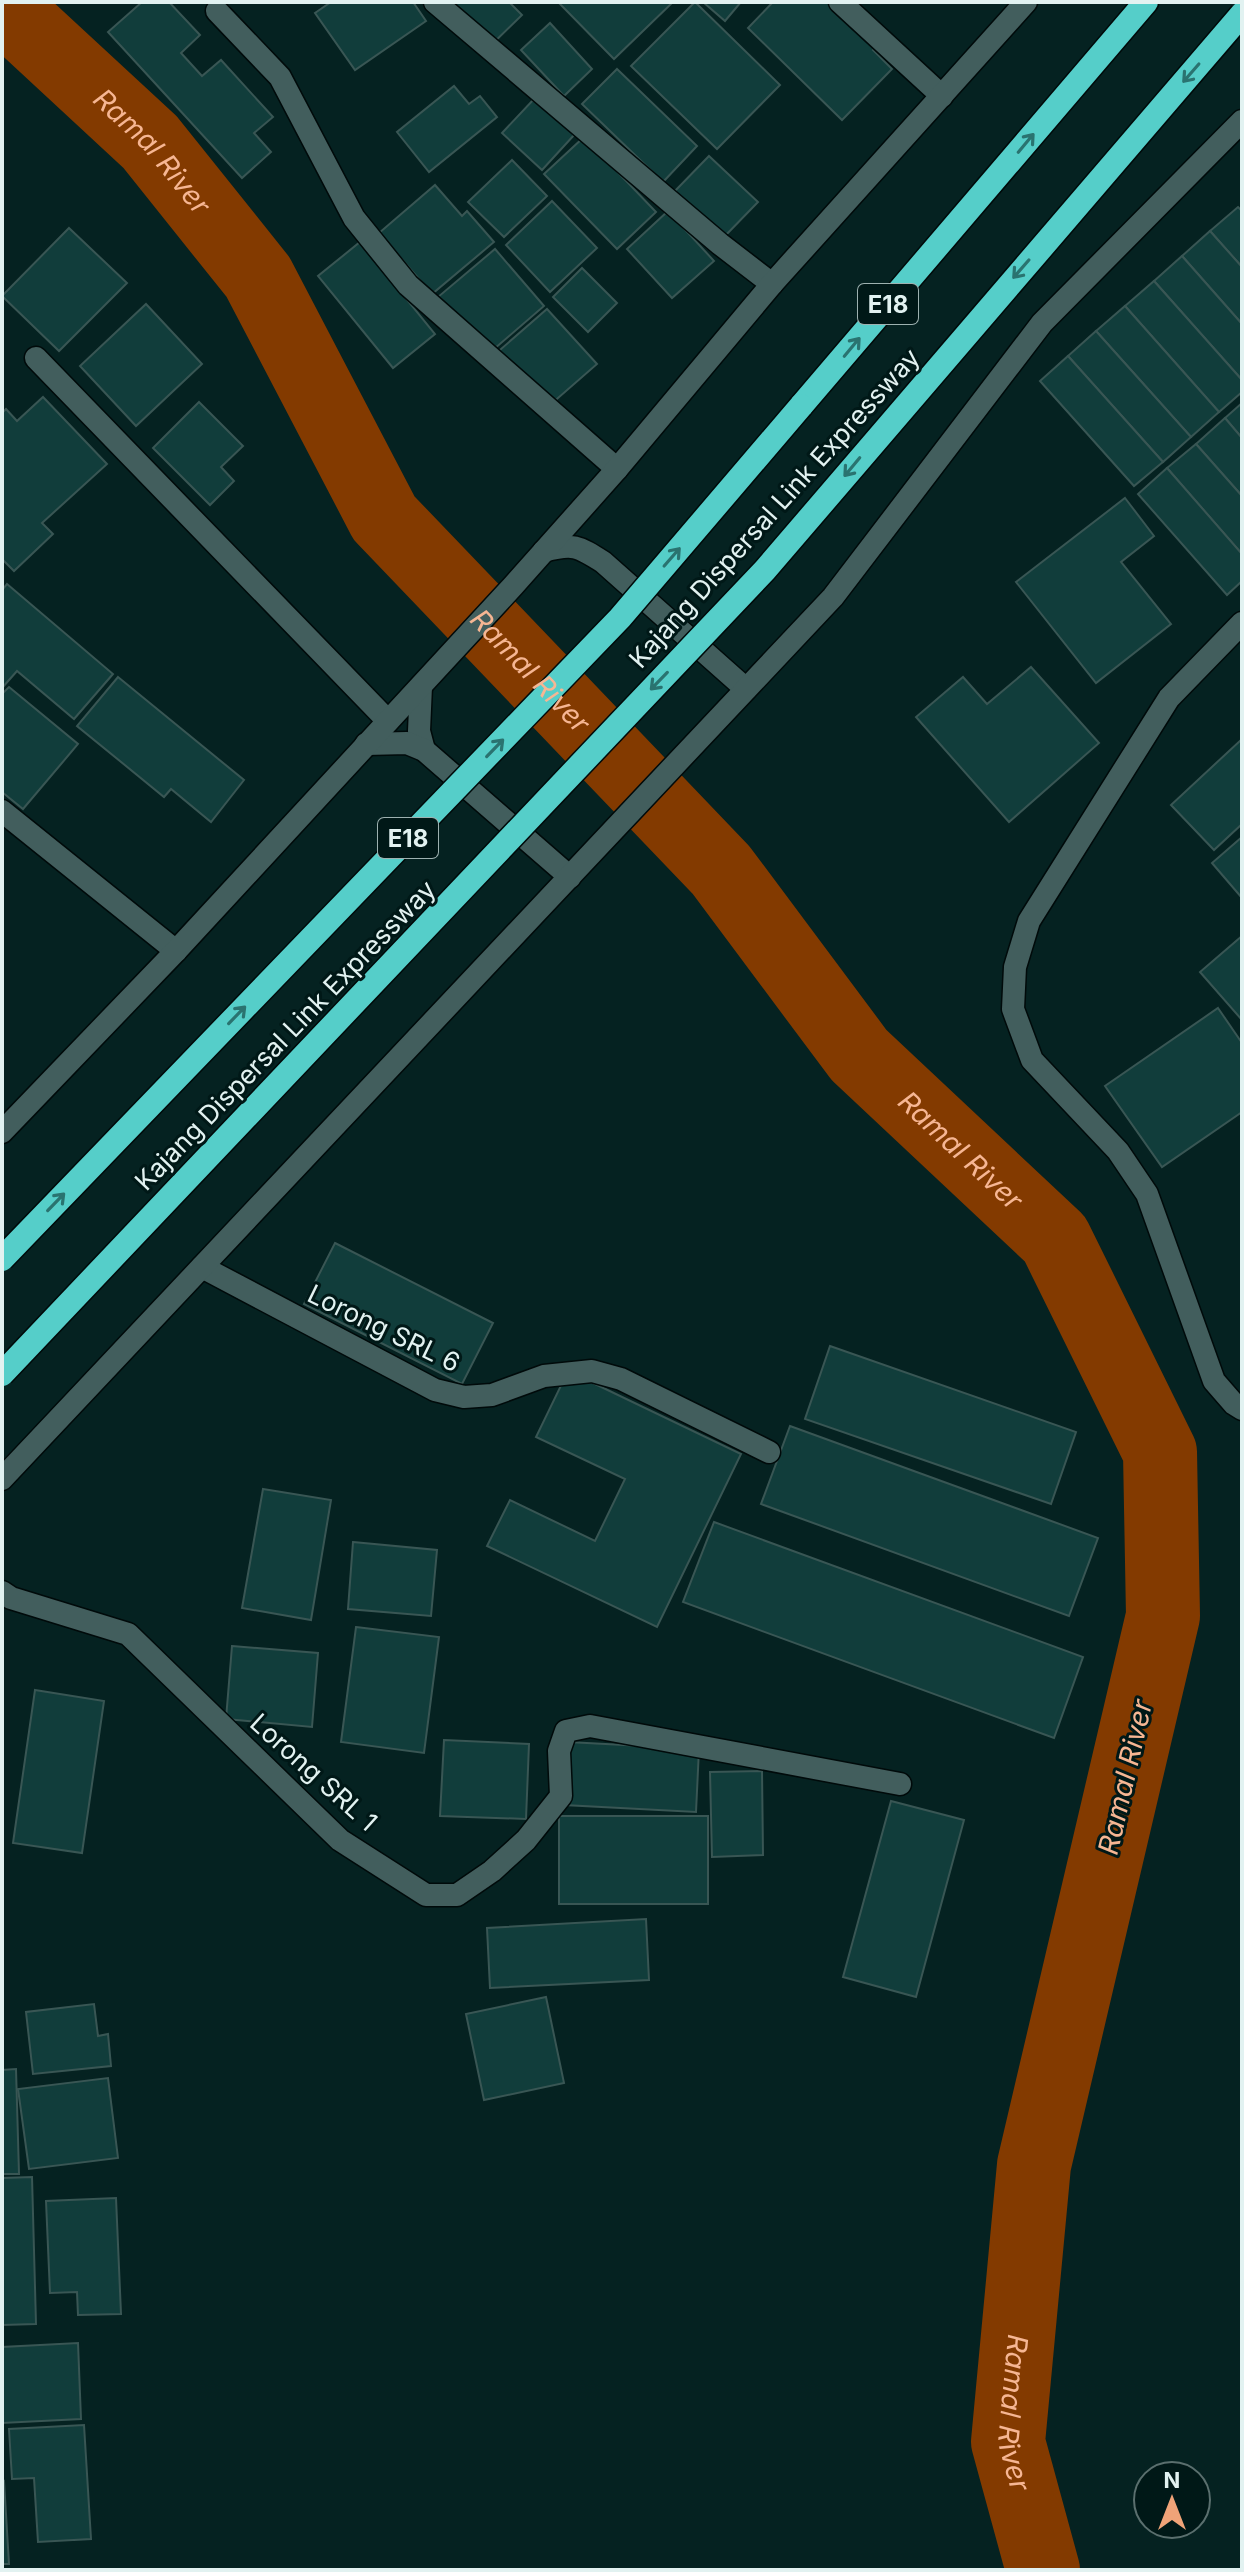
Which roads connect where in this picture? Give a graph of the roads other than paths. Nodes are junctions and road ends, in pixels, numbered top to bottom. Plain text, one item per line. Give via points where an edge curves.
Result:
1 (435, 2) edge
2 (840, 2) edge
3 (1026, 2) edge
4 (1146, 2) edge
5 (217, 11) dead end
6 (1242, 14) edge
7 (942, 96) junction
8 (1242, 121) edge
9 (772, 284) junction
10 (36, 358) dead end
11 (617, 469) junction
12 (588, 501) junction
13 (544, 551) junction
14 (603, 562) junction
15 (1242, 623) edge
16 (421, 686) junction
17 (746, 689) junction
18 (388, 721) junction
19 (366, 744) junction
20 (424, 750) junction
21 (2, 811) edge
22 (570, 877) junction
23 (176, 951) junction
24 (2, 1132) edge
25 (2, 1259) edge
26 (202, 1267) junction
27 (2, 1374) edge
28 (1242, 1409) edge
29 (769, 1452) dead end
30 (2, 1479) edge
31 (2, 1592) edge
32 (900, 1784) dead end

1 - 9 street
2 - 7 street
3 - 7 street
25 -> 4 highway, Kajang Dispersal Link Expressway / E18, bridge via 620,618
5 - 11 street via 280,77 354,218 408,285
6 -> 27 highway, Kajang Dispersal Link Expressway / E18, bridge via 765,570
7 - 9 street
8 - 17 street via 1042,323 833,597
9 - 11 street
10 - 18 street
11 - 12 street
12 - 13 street
12 - 14 street via 588,536
13 - 14 street via 579,547
13 - 16 street
14 - 17 street
15 - 28 street via 1169,698 1029,921 1015,967 1013,1009 1032,1060 1118,1151 1147,1194 1214,1381
16 - 18 street
16 - 20 street via 419,731
17 - 22 street
18 - 19 street
19 - 20 street via 407,743
19 - 23 street
20 - 22 street
21 - 23 street
22 - 26 street
23 - 24 street
26 - 29 street, Lorong SRL 6 via 435,1390 464,1397 492,1395 544,1376 592,1371 621,1379
26 - 30 street
31 - 32 street, Lorong SRL 1 via 128,1634 340,1840 426,1895 457,1895 526,1840 561,1796 559,1751 566,1731 590,1726

